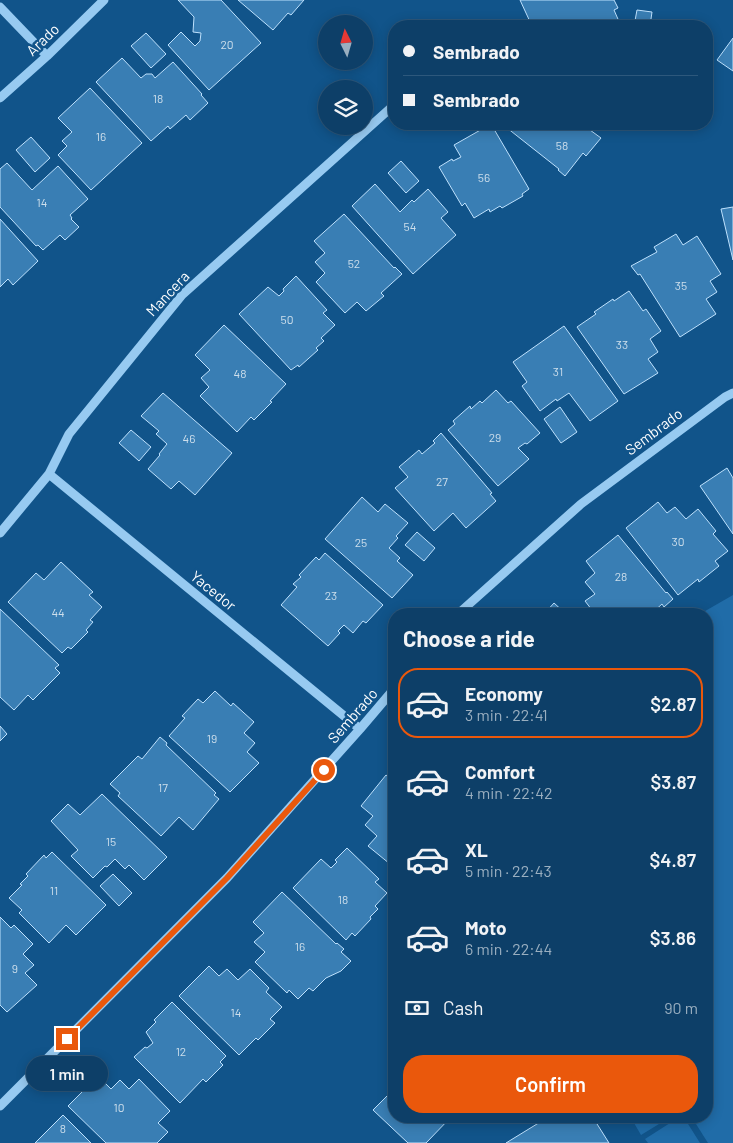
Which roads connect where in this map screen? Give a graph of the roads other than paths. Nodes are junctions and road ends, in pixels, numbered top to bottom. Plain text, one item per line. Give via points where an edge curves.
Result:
1 (104, 0) edge
2 (0, 7) edge
3 (48, 56) junction
4 (0, 98) edge
5 (388, 110) edge
6 (733, 393) edge
7 (49, 474) junction
8 (0, 533) edge
9 (465, 608) edge
10 (388, 696) edge
11 (360, 729) junction
12 (0, 1106) edge

1 - 3 street, Arado
2 - 3 street
3 - 4 street, Arado
5 - 7 street, Mancera via 182,295 69,434
6 - 9 street, Sembrado via 581,504
7 - 8 street, Mancera
7 - 11 street, Yacedor
10 - 11 street, Sembrado
11 - 12 street, Sembrado via 227,878

